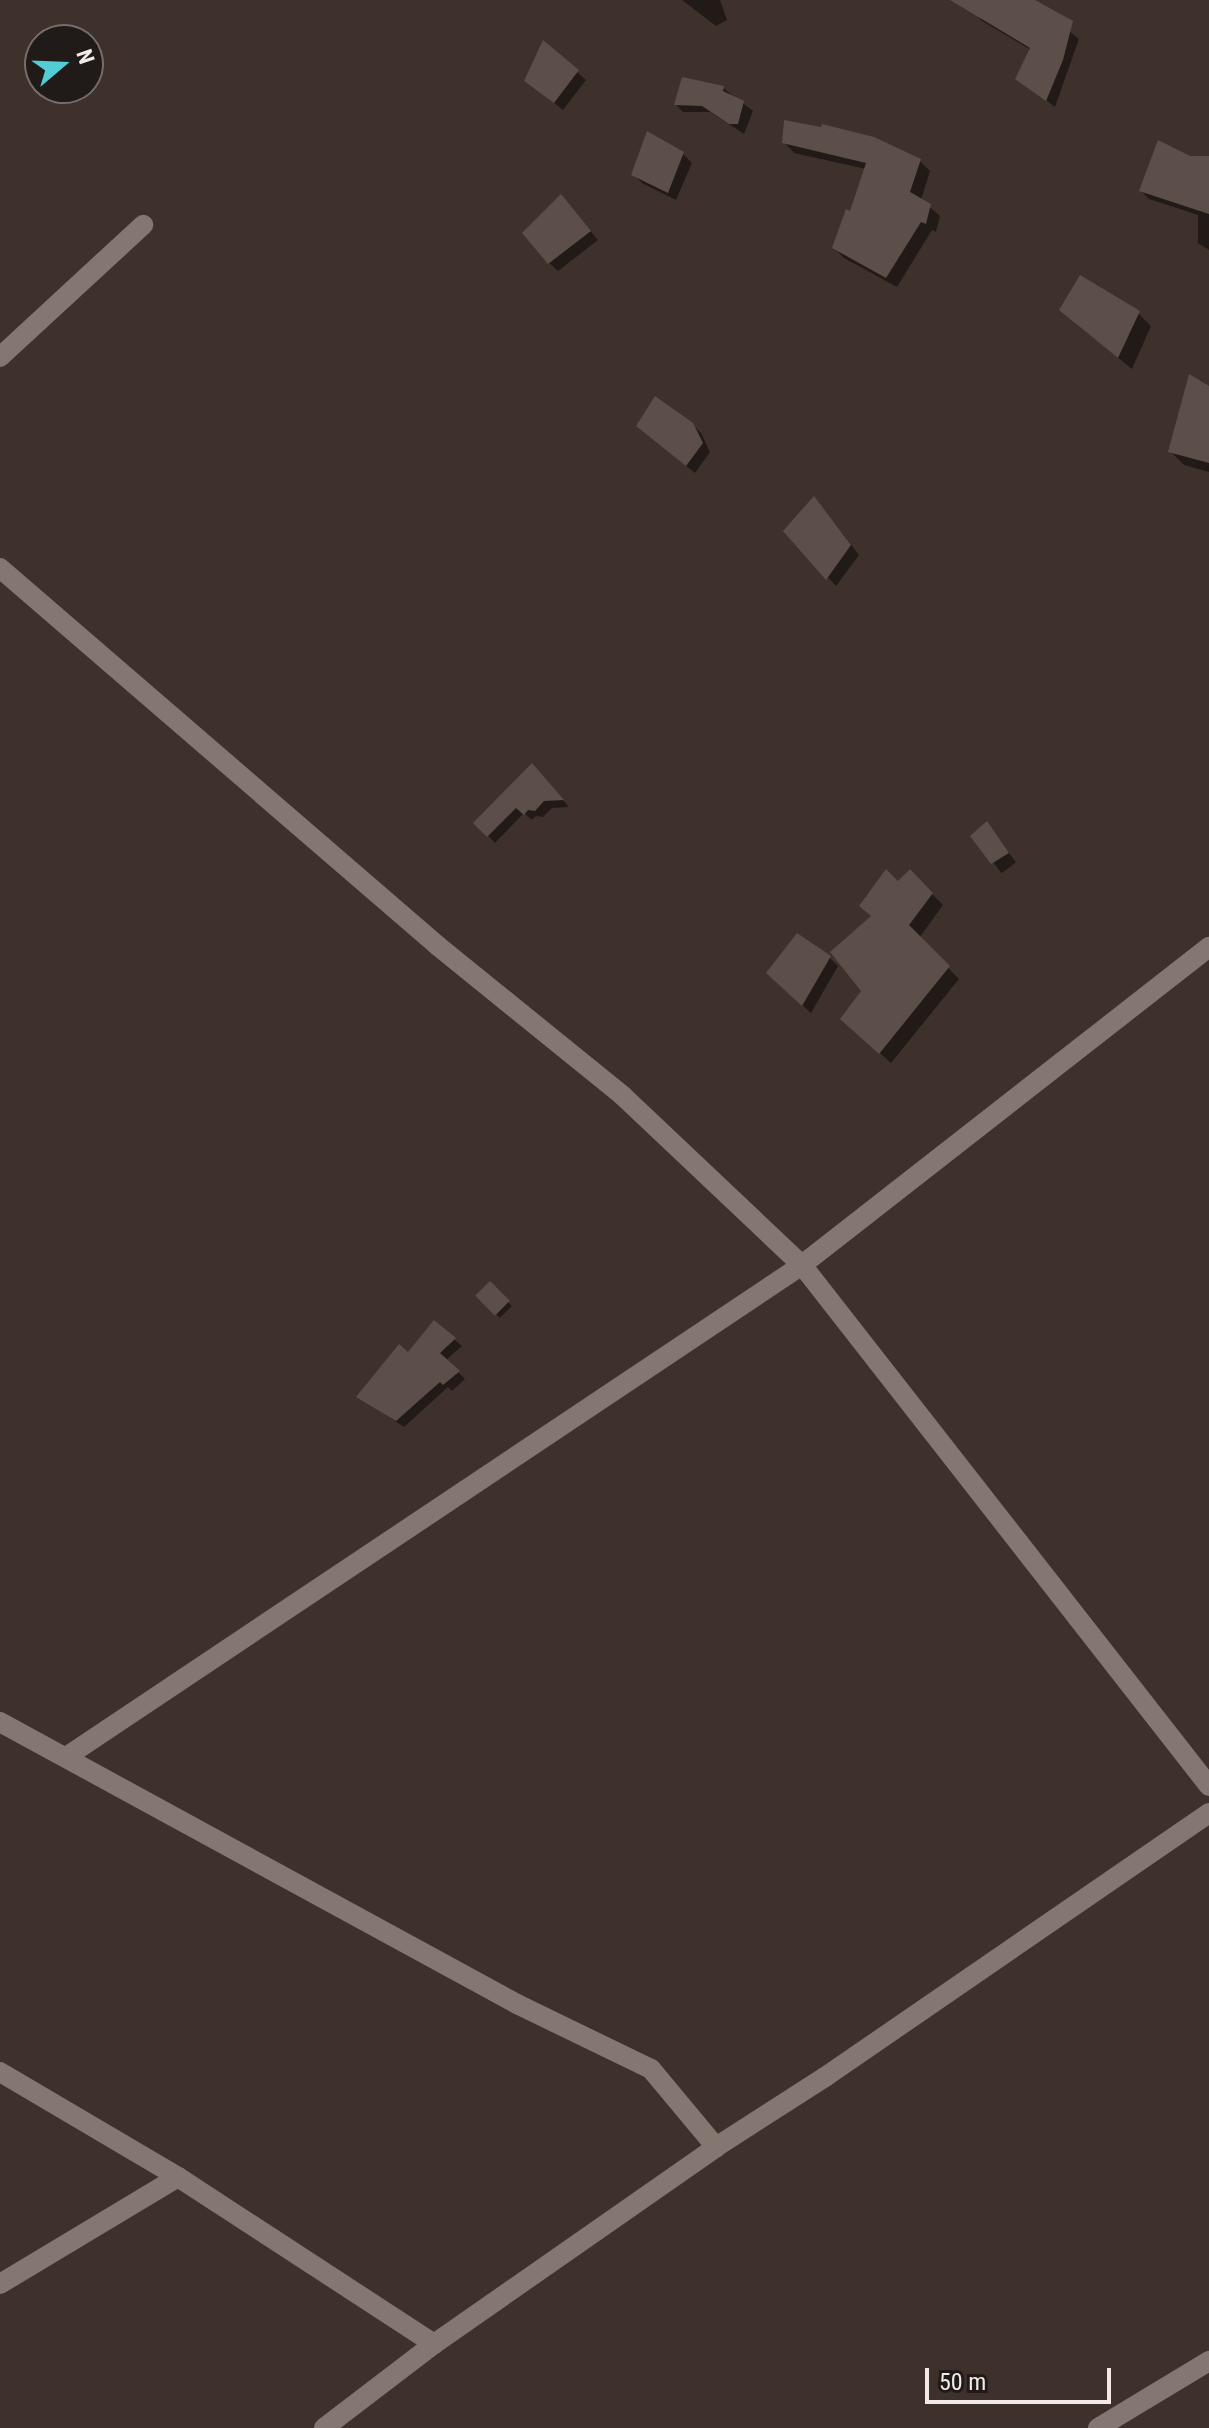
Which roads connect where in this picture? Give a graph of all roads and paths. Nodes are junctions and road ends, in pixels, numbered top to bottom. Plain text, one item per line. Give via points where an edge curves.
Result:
1 (143, 225) dead end
2 (0, 357) edge
3 (0, 568) edge
4 (1209, 947) edge
5 (802, 1265) junction
6 (0, 1722) edge
7 (66, 1757) junction
8 (1209, 1786) edge
9 (1209, 1813) edge
10 (0, 2072) edge
11 (716, 2147) junction
12 (178, 2177) junction
13 (0, 2284) edge
14 (434, 2344) junction
15 (1209, 2361) edge
16 (324, 2428) edge
17 (1098, 2428) edge

1 - 2 street
3 - 5 street via 438,946 623,1096
4 - 5 street
5 - 7 street
5 - 8 street
6 - 7 street
7 - 11 street via 517,2004 651,2069
9 - 11 street
10 - 12 street
11 - 14 street
12 - 13 street
12 - 14 street
14 - 16 street
15 - 17 street

